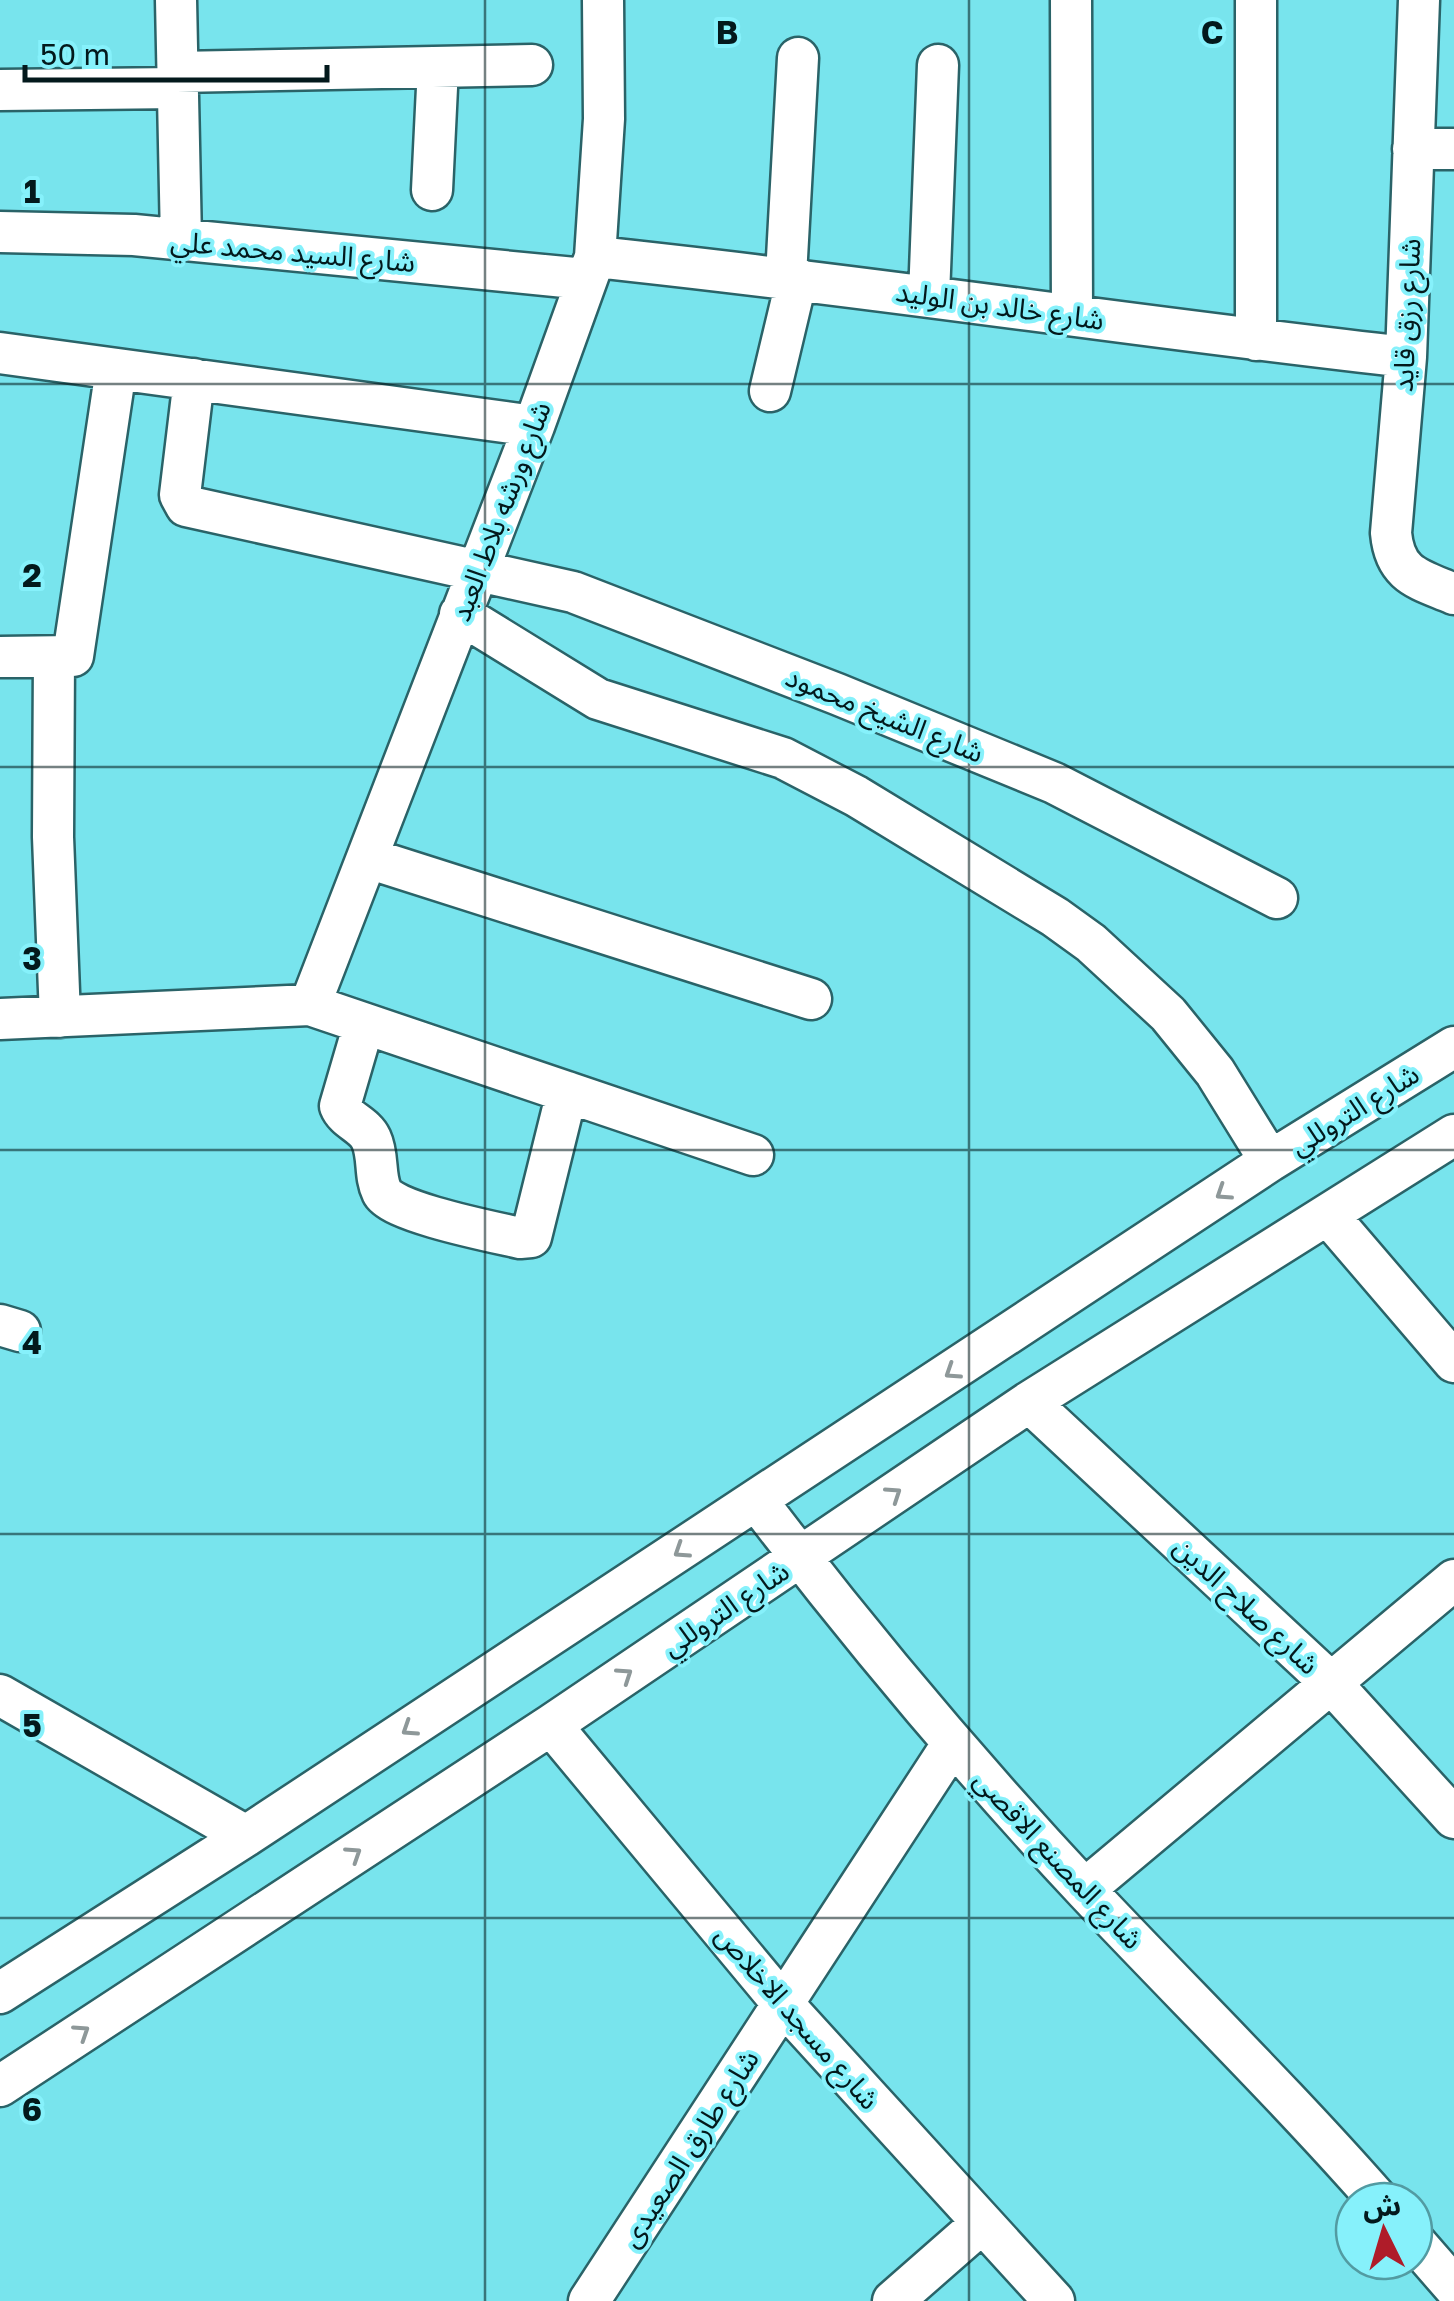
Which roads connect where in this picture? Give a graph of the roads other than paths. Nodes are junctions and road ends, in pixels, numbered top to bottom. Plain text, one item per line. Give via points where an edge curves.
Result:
1 (176, 0) edge
2 (603, 0) edge
3 (1071, 0) edge
4 (1256, 0) edge
5 (1419, 0) edge
6 (798, 58) dead end
7 (532, 65) dead end
8 (938, 66) dead end
9 (438, 67) junction
10 (178, 80) junction
11 (0, 90) edge
12 (1413, 149) junction
13 (1454, 149) edge
14 (432, 190) dead end
15 (0, 232) edge
16 (181, 240) junction
17 (590, 268) junction
18 (792, 277) junction
19 (929, 296) junction
20 (1072, 315) junction
21 (1256, 340) junction
22 (0, 353) edge
23 (1406, 357) junction
24 (116, 369) junction
25 (194, 379) junction
26 (770, 391) dead end
27 (534, 426) junction
28 (476, 572) junction
29 (1454, 594) edge
30 (460, 614) junction
31 (0, 657) edge
32 (54, 657) junction
33 (368, 858) junction
34 (1277, 898) dead end
35 (812, 999) dead end
36 (310, 1005) junction
37 (60, 1017) junction
38 (0, 1019) edge
39 (364, 1024) junction
40 (1454, 1048) edge
41 (566, 1092) junction
42 (1454, 1135) edge
43 (753, 1155) dead end
44 (1270, 1162) junction
45 (1328, 1215) junction
46 (1454, 1362) edge
47 (1029, 1402) junction
48 (757, 1501) junction
49 (800, 1558) junction
50 (1454, 1580) edge
51 (1331, 1683) junction
52 (0, 1695) edge
53 (551, 1726) junction
54 (953, 1744) junction
55 (1454, 1818) edge
56 (246, 1836) junction
57 (1084, 1889) junction
58 (0, 1993) edge
59 (782, 2004) junction
60 (0, 2086) edge
61 (1362, 2181) edge
62 (982, 2223) junction
63 (1434, 2264) edge
64 (1454, 2287) edge
65 (589, 2301) edge
66 (893, 2301) edge
67 (1054, 2301) edge

1 - 10 street
2 - 17 street, شارع ورشه بلاط العبد via 604,119
3 - 20 street
4 - 21 street
5 - 12 street, شارع رزق قايد
6 - 18 street
7 - 9 street
8 - 19 street
9 - 10 street
9 - 14 street
10 - 11 street
10 - 16 street
12 - 13 street
12 - 23 street, شارع رزق قايد
15 - 16 street, شارع السيد محمد علي
16 - 17 street, شارع السيد محمد علي
17 - 18 street, شارع خالد بن الوليد
17 - 27 street, شارع ورشه بلاط العبد
18 - 19 street, شارع خالد بن الوليد
18 - 26 street
19 - 20 street, شارع خالد بن الوليد
20 - 21 street, شارع خالد بن الوليد
21 - 23 street, شارع خالد بن الوليد
22 - 24 street
23 - 29 street, شارع رزق قايد via 1392,549 1410,576
24 - 25 street
24 - 32 street via 73,656
25 - 27 street
25 - 28 street, شارع الشيخ محمود via 180,495 186,506
27 - 28 street, شارع ورشه بلاط العبد
28 - 30 street, شارع ورشه بلاط العبد
28 - 34 street, شارع الشيخ محمود via 573,592 855,701 1054,783
30 - 33 street, شارع ورشه بلاط العبد
30 - 44 street via 598,699 783,758 1055,917 1168,1014 1215,1072
31 - 32 street
32 - 37 street
33 - 35 street
33 - 36 street, شارع ورشه بلاط العبد
36 - 37 street
36 - 39 street
37 - 38 street
39 - 41 street
39 - 41 street via 340,1106 368,1133 380,1190 395,1206 531,1237
40 - 44 street, شارع التروللي
41 - 43 street
42 - 45 street, شارع التروللي
44 -> 48 street, شارع التروللي
45 - 46 street
45 - 47 street, شارع التروللي
49 -> 47 street, شارع التروللي
47 - 51 street, شارع صلاح الدين
48 - 49 street, شارع المصنع الاقصي
48 -> 56 street, شارع التروللي
53 -> 49 street, شارع التروللي
49 - 54 street, شارع المصنع الاقصي
50 - 51 street
51 - 55 street, شارع صلاح الدين
51 - 57 street
52 - 56 street
53 - 59 street, شارع مسجد الاخلاص
60 -> 53 street, شارع التروللي
54 - 57 street, شارع المصنع الاقصي
54 - 59 street, شارع طارق الصعيدى
56 - 58 street, شارع التروللي
57 - 61 street, شارع المصنع الاقصي
59 - 62 street, شارع مسجد الاخلاص
59 - 65 street, شارع طارق الصعيدى
62 - 66 street
62 - 67 street, شارع مسجد الاخلاص
63 - 64 street

